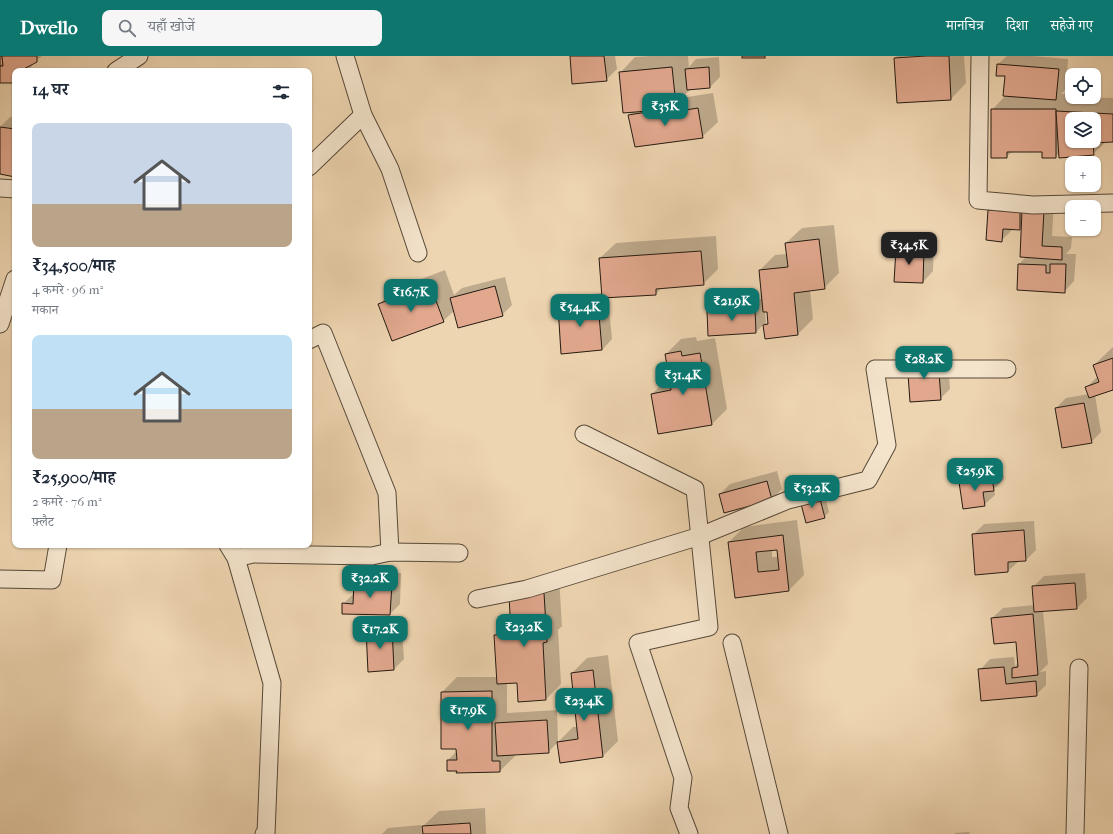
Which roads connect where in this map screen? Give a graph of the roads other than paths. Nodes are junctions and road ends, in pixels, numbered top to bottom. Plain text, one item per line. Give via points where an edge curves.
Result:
1 (139, 56) edge
2 (345, 56) edge
3 (980, 56) edge
4 (121, 68) edge
5 (363, 115) junction
6 (312, 164) edge
7 (0, 188) edge
8 (12, 189) edge
9 (1113, 203) edge
10 (418, 253) dead end
11 (12, 287) edge
12 (8, 298) edge
13 (0, 324) edge
14 (312, 338) edge
15 (1007, 369) dead end
16 (584, 434) dead end
17 (700, 536) junction
18 (57, 548) edge
19 (232, 552) edge
20 (390, 552) junction
21 (459, 553) dead end
22 (0, 579) edge
23 (477, 599) dead end
24 (732, 643) dead end
25 (1079, 668) dead end
26 (264, 834) edge
27 (689, 834) edge
28 (779, 834) edge
29 (1075, 834) edge

1 - 4 street
2 - 5 street
3 - 9 street via 978,200 1033,205
5 - 6 street
5 - 10 street via 390,169
7 - 8 street
11 - 12 street
12 - 13 street
14 - 20 street via 323,333 387,493
15 - 17 street via 875,369 886,445 868,480 788,500
16 - 17 street via 696,489
17 - 23 street via 527,589
17 - 27 street via 709,627 638,643 683,778 680,808
18 - 22 street via 52,580
19 - 20 street via 372,556
19 - 26 street via 272,683
20 - 21 street
24 - 28 street
25 - 29 street

